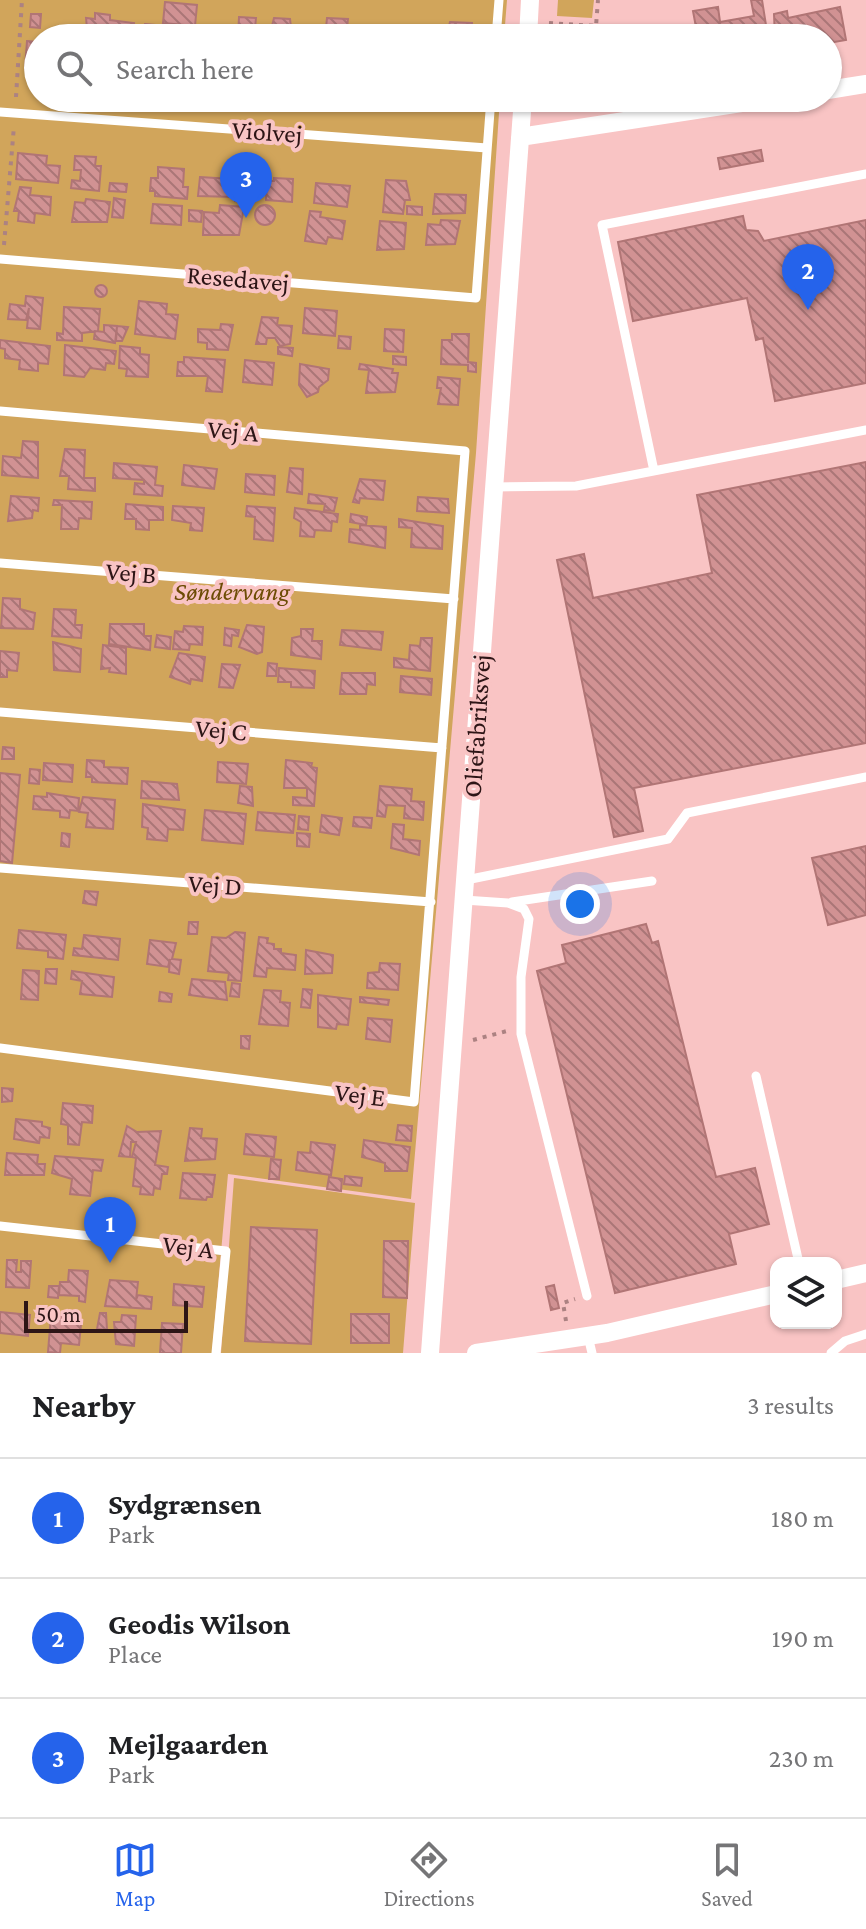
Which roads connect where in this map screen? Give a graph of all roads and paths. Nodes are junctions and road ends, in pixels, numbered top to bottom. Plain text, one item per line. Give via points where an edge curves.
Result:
1 (499, 0) edge
2 (526, 0) edge
3 (598, 0) edge
4 (497, 24) edge
5 (528, 24) edge
6 (596, 24) edge
7 (866, 84) edge
8 (842, 88) edge
9 (0, 112) edge
10 (490, 112) edge
11 (522, 112) edge
12 (683, 112) edge
13 (520, 137) junction
14 (487, 148) junction
15 (866, 174) edge
16 (0, 259) edge
17 (0, 411) edge
18 (866, 430) edge
19 (465, 451) joint
20 (654, 471) junction
21 (494, 487) junction
22 (0, 563) edge
23 (454, 599) junction
24 (0, 712) edge
25 (442, 748) junction
26 (866, 777) edge
27 (0, 868) edge
28 (466, 880) junction
29 (652, 881) dead end
30 (464, 900) junction
31 (431, 902) junction
32 (508, 903) junction
33 (521, 1027) junction
34 (453, 1045) junction
35 (0, 1048) edge
36 (756, 1076) dead end
37 (0, 1226) edge
38 (798, 1257) edge
39 (866, 1273) edge
40 (842, 1279) edge
41 (587, 1296) joint
42 (770, 1296) edge
43 (866, 1334) edge
44 (568, 1339) junction
45 (590, 1345) edge
46 (216, 1353) edge
47 (430, 1353) edge
48 (476, 1353) edge
49 (831, 1353) edge

1 - 4 lane
2 - 5 street
3 - 6 path
7 - 8 street
9 - 14 lane, Violvej
10 - 14 lane
11 - 13 street, Oliefabriksvej
12 - 13 street
13 - 21 street, Oliefabriksvej
14 - 16 lane, Resedavej via 476,298
15 - 20 lane via 602,225
17 - 19 lane, Vej A
18 - 20 lane
19 - 23 lane, Vej E
20 - 21 lane via 576,486
21 - 28 street, Oliefabriksvej
22 - 23 lane, Vej B
23 - 25 lane, Vej E
24 - 25 lane, Vej C
25 - 31 lane, Vej E
26 - 28 lane via 687,813 668,839
27 - 31 lane, Vej D
28 - 30 street, Oliefabriksvej
29 - 32 lane
30 - 32 lane
30 - 34 street, Oliefabriksvej
31 - 35 lane, Vej E via 414,1102
32 - 33 lane via 524,909 529,919
33 - 34 path
33 - 41 lane
34 - 47 street, Oliefabriksvej
36 - 38 lane
37 - 46 lane, Vej A via 226,1251
39 - 40 street
41 - 44 path via 563,1303
42 - 45 street
43 - 49 lane
44 - 45 street
44 - 48 street

